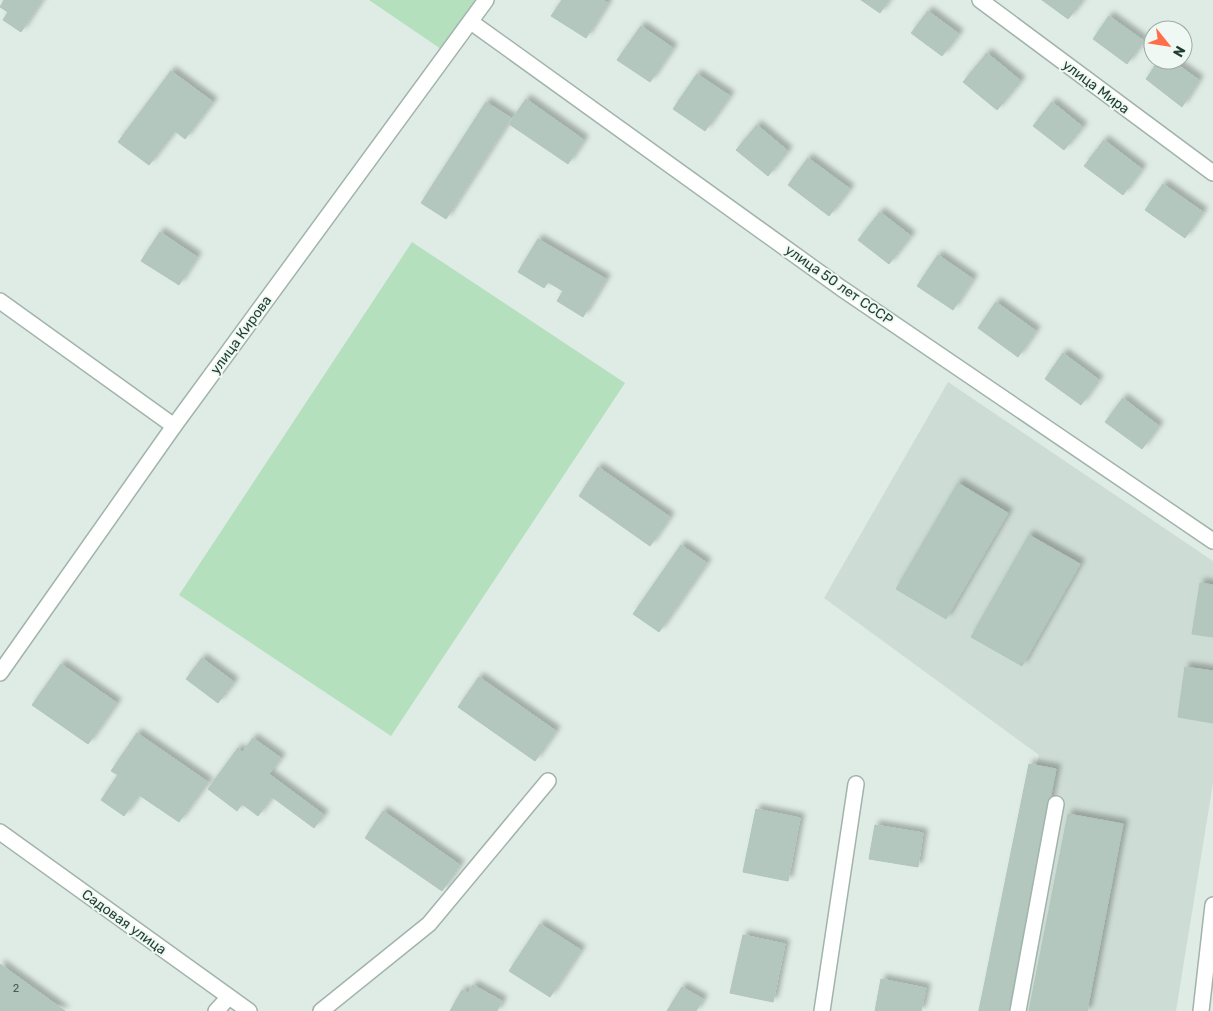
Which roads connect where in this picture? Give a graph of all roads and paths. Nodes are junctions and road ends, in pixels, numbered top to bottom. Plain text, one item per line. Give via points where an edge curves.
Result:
1 (486, 0) edge
2 (980, 0) edge
3 (471, 22) junction
4 (1213, 173) edge
5 (0, 301) edge
6 (174, 426) junction
7 (1213, 541) edge
8 (0, 673) edge
9 (548, 780) dead end
10 (856, 784) dead end
11 (1056, 804) dead end
12 (0, 832) edge
13 (1213, 905) edge
14 (229, 997) junction
15 (216, 1011) edge
16 (249, 1011) edge
17 (321, 1011) edge
18 (822, 1011) edge
19 (1018, 1011) edge
20 (1201, 1011) edge

1 - 3 street, улица Кирова
2 - 4 street, улица Мира
3 - 6 street, улица Кирова
3 - 7 street, улица 50 лет СССР via 841,288
5 - 6 street
6 - 8 street, улица Кирова
9 - 17 street via 429,924
10 - 18 street
11 - 19 street
12 - 14 street, Садовая улица
13 - 20 street
14 - 15 street
14 - 16 street, Садовая улица

